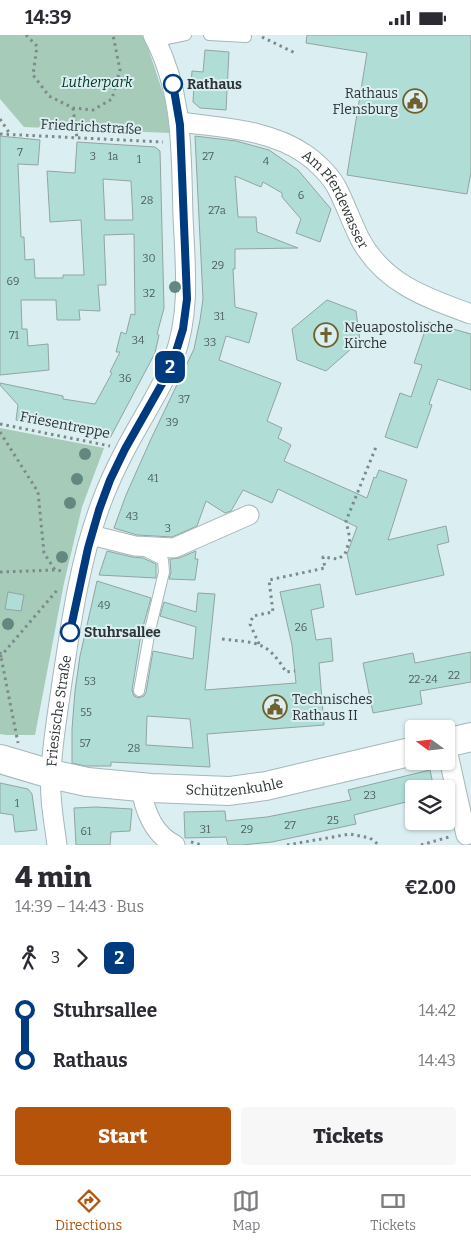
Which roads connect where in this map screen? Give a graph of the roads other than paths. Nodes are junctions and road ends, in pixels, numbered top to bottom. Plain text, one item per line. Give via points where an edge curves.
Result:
1 (186, 35) edge
2 (209, 35) edge
3 (246, 37) dead end
4 (155, 38) edge
5 (180, 122) junction
6 (471, 314) edge
7 (249, 515) dead end
8 (91, 535) junction
9 (135, 546) junction
10 (139, 691) dead end
11 (471, 737) edge
12 (455, 741) edge
13 (405, 753) edge
14 (7, 761) edge
15 (452, 770) edge
16 (51, 774) junction
17 (141, 787) junction
18 (466, 835) road end
19 (57, 845) edge
20 (175, 845) edge

1 - 4 lane
2 - 3 lane
4 - 5 street, Friesische Straße via 173,84
5 - 6 street, Am Pferdewasser via 255,132 305,154 337,188 361,241 382,268 396,281 426,298
5 - 8 street, Friesische Straße via 187,299 183,329 163,382 110,480
7 - 9 street via 174,548
8 - 9 street
8 - 16 street, Friesische Straße via 70,632
9 - 10 lane via 163,561 164,572
11 - 12 main road
13 - 17 main road, Schützenkuhle via 247,789 204,791
14 - 16 main road
15 - 18 street
16 - 17 main road, Schützenkuhle via 87,782
16 - 19 street, Friesische Straße via 51,804
17 - 20 street via 143,805 155,827

